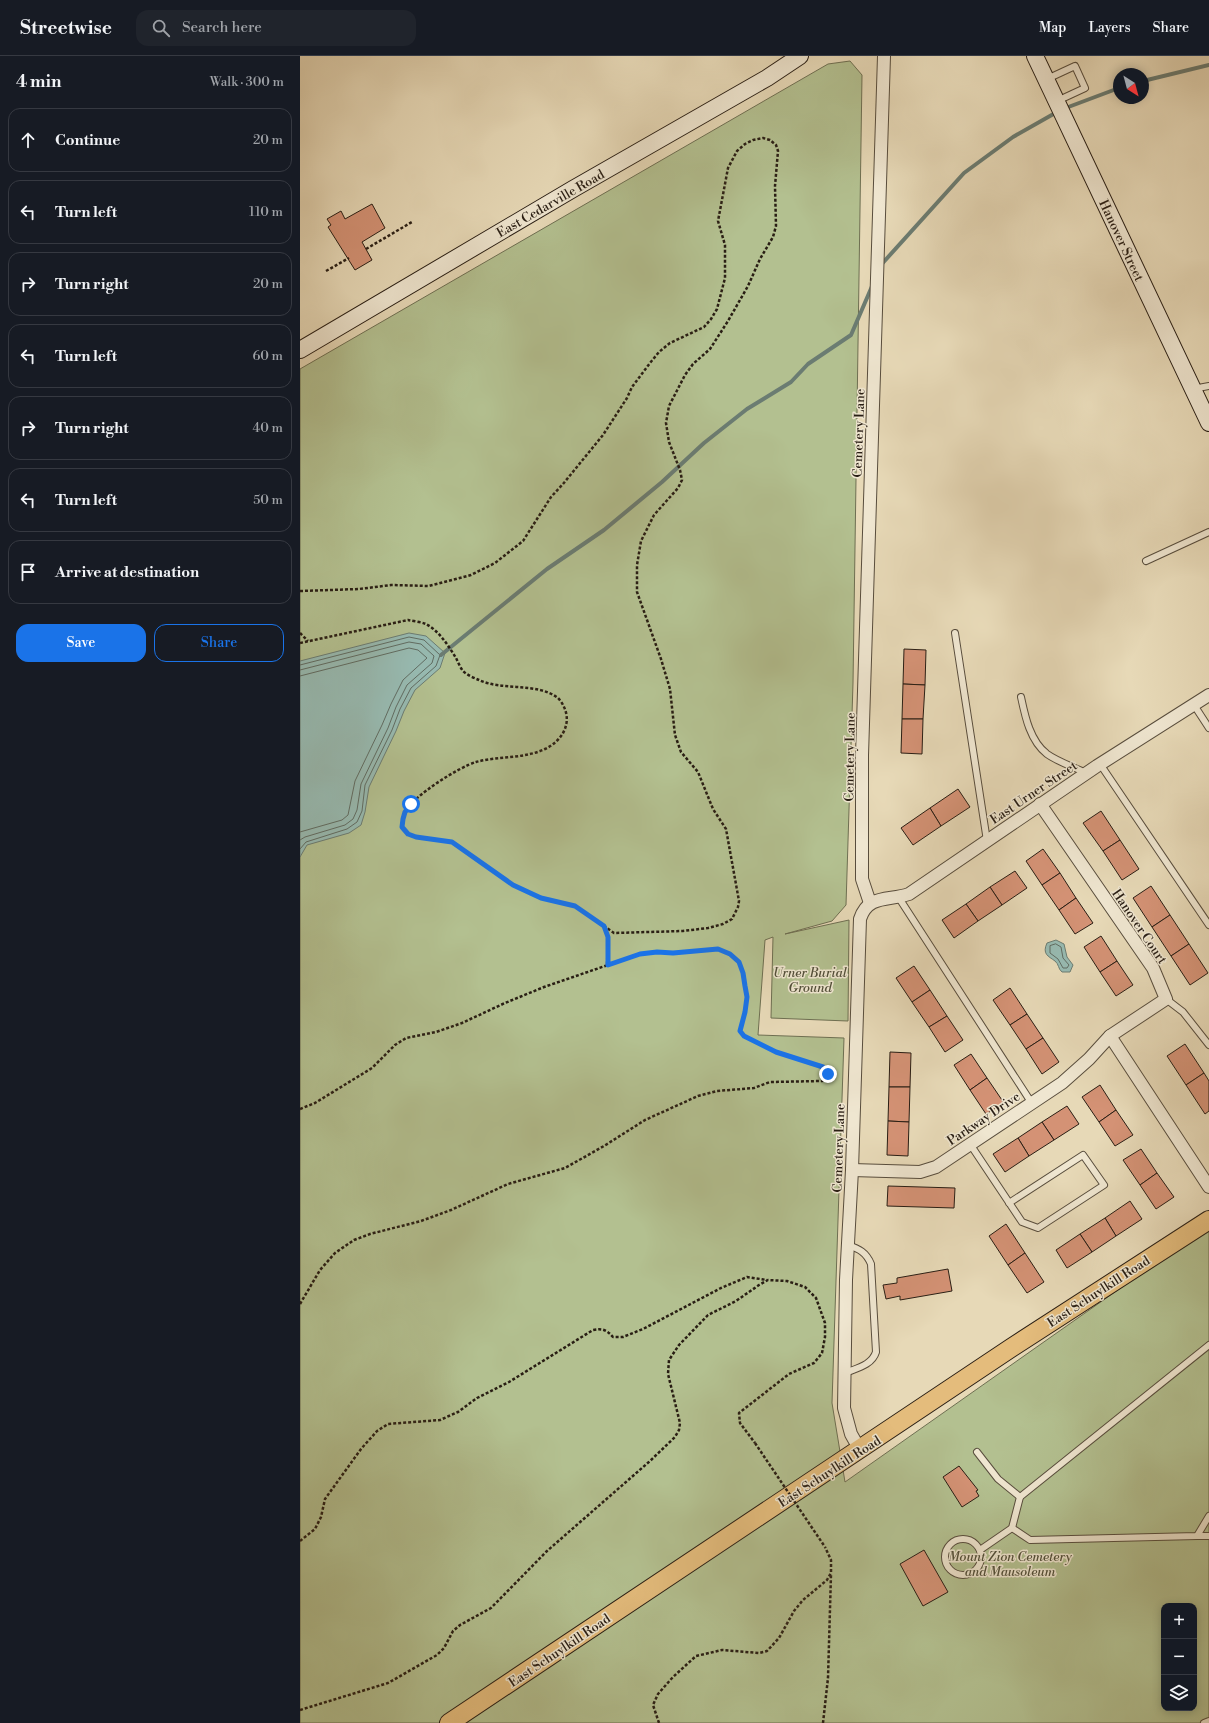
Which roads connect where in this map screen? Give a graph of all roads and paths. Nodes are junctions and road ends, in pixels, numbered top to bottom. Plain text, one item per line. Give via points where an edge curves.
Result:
1 (800, 56) edge
2 (884, 56) edge
3 (1035, 56) edge
4 (1046, 80) junction
5 (1060, 108) junction
6 (412, 222) dead end
7 (366, 249) dead end
8 (349, 258) dead end
9 (326, 271) dead end
10 (300, 350) edge
11 (1209, 386) edge
12 (1193, 389) junction
13 (1209, 423) edge
14 (1209, 532) edge
15 (1146, 561) dead end
16 (300, 591) edge
17 (300, 633) edge
18 (955, 633) dead end
19 (308, 641) junction
20 (300, 643) edge
21 (1209, 695) edge
22 (1021, 697) dead end
23 (1194, 705) junction
24 (1209, 728) edge
25 (1100, 764) junction
26 (1086, 773) junction
27 (1040, 804) junction
28 (987, 841) junction
29 (899, 898) junction
30 (870, 903) junction
31 (1209, 925) edge
32 (604, 926) junction
33 (608, 965) junction
34 (1166, 999) junction
35 (1110, 1036) junction
36 (1209, 1045) edge
37 (1031, 1102) junction
38 (300, 1110) edge
39 (970, 1144) junction
40 (852, 1170) junction
41 (1209, 1187) edge
42 (1009, 1203) junction
43 (1209, 1220) edge
44 (848, 1245) junction
45 (768, 1280) junction
46 (300, 1304) edge
47 (1209, 1345) edge
48 (845, 1373) junction
49 (860, 1450) junction
50 (977, 1452) dead end
51 (1020, 1497) junction
52 (1209, 1516) edge
53 (1012, 1528) junction
54 (1197, 1536) junction
55 (1209, 1536) edge
56 (300, 1541) edge
57 (980, 1550) junction
58 (831, 1573) junction
59 (300, 1710) edge
60 (1209, 1721) edge
61 (449, 1723) edge
62 (659, 1723) edge
63 (824, 1723) edge
64 (1204, 1723) edge

1 - 10 street, East Cedarville Road via 767,78
2 - 30 street, Cemetery Lane via 862,756 862,879
3 - 4 street, Hanover Street
4 - 5 street, Hanover Street
4 - 5 lane via 1075,66 1085,88
5 - 12 street, Hanover Street
6 - 7 path
8 - 9 path
11 - 12 lane
12 - 13 street, Hanover Street
14 - 15 lane
16 - 32 path via 391,585 429,586 471,575 495,563 523,541 551,497 603,435 632,387 659,352 670,343 704,326 717,308 725,278 726,262 725,245 718,222 728,168 737,151 753,140 763,138 776,145 776,226 773,237 728,321 710,349 689,369 669,406 666,423 669,442 682,480 654,515 642,540 636,565 637,592 670,689 675,735 682,752 698,772 713,809 729,835 738,907 732,919 708,928 628,934 614,933
17 - 19 path
18 - 28 lane
19 - 20 path
19 - 32 path via 408,620 425,624 441,636 463,670 480,681 534,688 559,698 568,722 560,738 545,749 534,753 477,762 467,766 441,781 411,804 405,812 402,827 408,834 416,837 452,842 513,885 541,898 575,906
21 - 23 street, East Urner Street
22 - 26 lane via 1025,717 1035,739 1046,753
23 - 24 lane
23 - 25 street, East Urner Street
25 - 26 street, East Urner Street
25 - 31 lane
26 - 27 street, East Urner Street
27 - 28 street, East Urner Street
27 - 34 street, Hanover Court via 1153,968
28 - 29 street, East Urner Street via 909,894
29 - 30 street, East Urner Street
29 - 37 lane
30 - 40 street, Cemetery Lane via 863,910 860,919
32 - 33 path via 608,937
33 - 38 path via 544,987 462,1023 406,1038 395,1045 372,1068
33 - 46 path via 640,954 657,952 718,949 730,954 739,962 743,973 747,997 740,1031 744,1036 776,1052 823,1067 828,1071 828,1076 822,1081 770,1082 754,1088 717,1091 698,1096 645,1120 565,1168 508,1184 422,1221 354,1240 335,1253 320,1270
34 - 35 street
34 - 36 lane via 1183,1012
35 - 37 street, Parkway Drive via 1062,1083
35 - 41 street
37 - 39 street, Parkway Drive
39 - 40 street, Parkway Drive via 936,1167 920,1172
39 - 42 lane
40 - 44 street, Cemetery Lane
42 - 42 lane via 1022,1222 1038,1228 1104,1185 1083,1155
43 - 49 main road, East Schuylkill Road via 1011,1348
44 - 48 street, Cemetery Lane
44 - 48 lane via 861,1250 871,1264 876,1352 868,1363
45 - 56 path via 747,1277 623,1337 613,1337 608,1331 600,1329 593,1330 509,1382 477,1398 458,1412 440,1420 388,1424 377,1431 361,1449 325,1499 321,1518 315,1529
45 - 58 path, bridge via 787,1280 805,1287 816,1298 824,1323 822,1353 814,1364 789,1374 739,1413 740,1423 825,1547 831,1560
45 - 59 path via 736,1301 708,1315 678,1345 669,1360 669,1381 680,1422 675,1437 547,1551 491,1608 453,1631 437,1655 388,1683
47 - 51 lane
48 - 49 street, Cemetery Lane via 845,1415
49 - 61 main road, East Schuylkill Road
50 - 51 lane via 998,1479
51 - 53 lane
52 - 54 lane
53 - 54 lane via 1030,1540
53 - 57 lane
54 - 55 lane
57 - 57 lane via 970,1540 957,1540 948,1547 946,1564 954,1573 972,1573 980,1565
58 - 62 path via 827,1580 794,1611 779,1638 767,1652 722,1650 696,1656 658,1694 653,1705
58 - 63 path
60 - 64 lane

